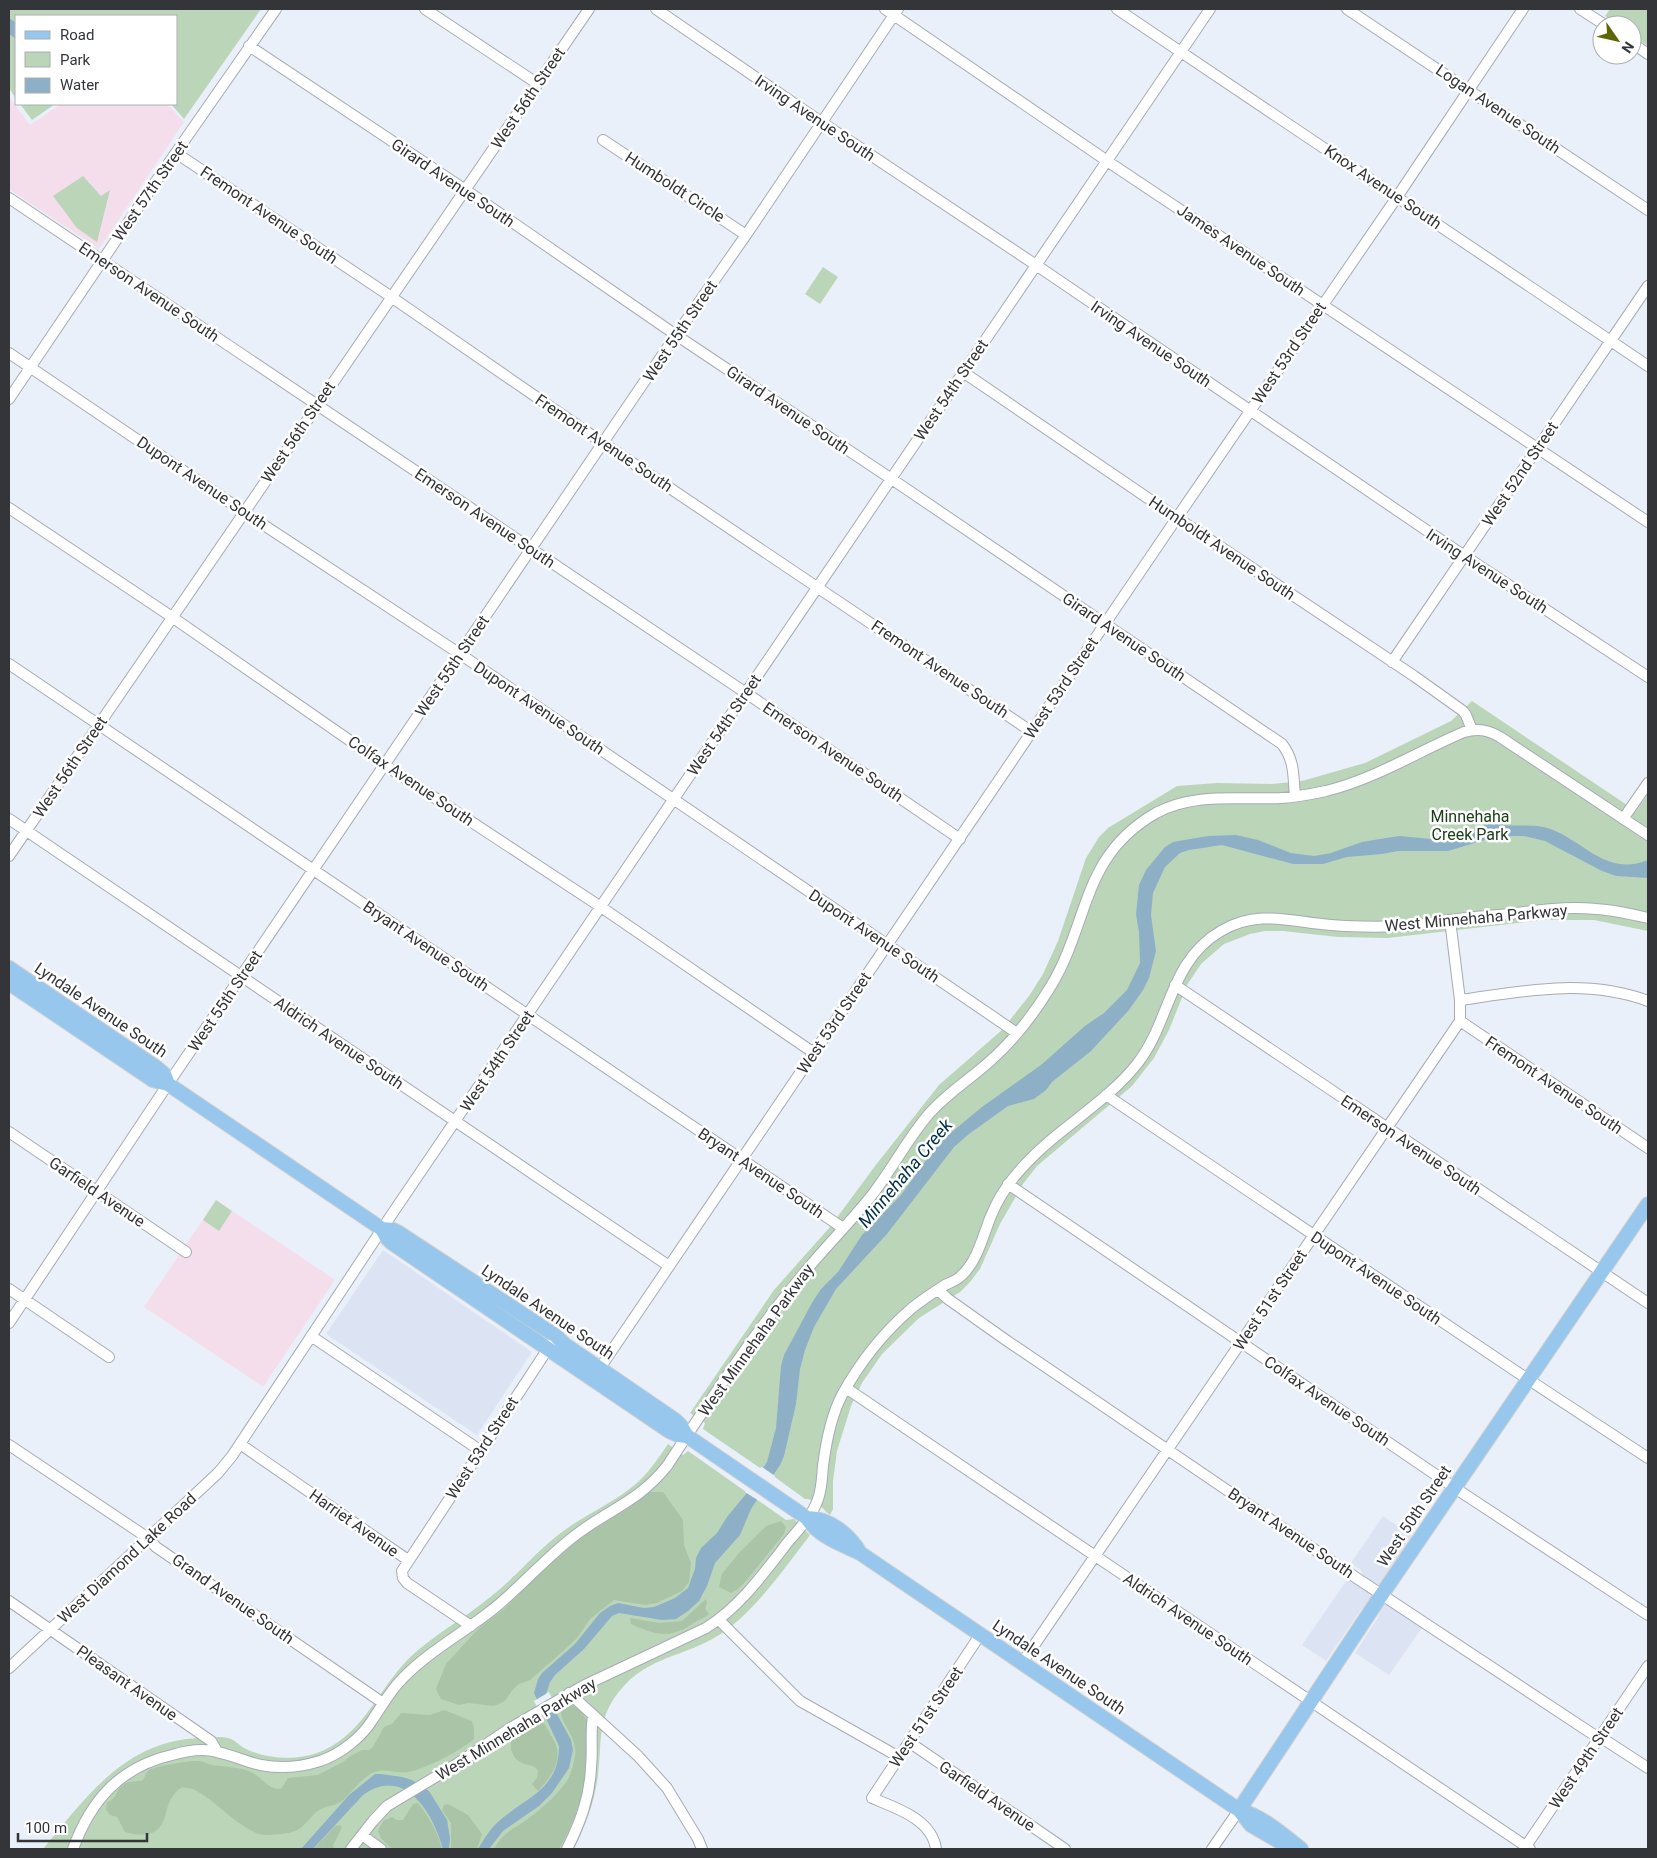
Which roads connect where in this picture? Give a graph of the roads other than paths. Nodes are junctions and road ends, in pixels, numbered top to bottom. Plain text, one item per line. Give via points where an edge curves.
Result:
1 (276, 9) edge
2 (425, 9) edge
3 (589, 9) edge
4 (656, 9) edge
5 (1117, 9) edge
6 (1210, 9) edge
7 (1347, 9) edge
8 (1523, 9) edge
9 (1580, 9) edge
10 (892, 11) edge
11 (1592, 17) edge
12 (249, 46) junction
13 (1181, 52) junction
14 (538, 84) junction
15 (1469, 90) junction
16 (820, 122) junction
17 (604, 140) dead end
18 (176, 153) junction
19 (1107, 160) junction
20 (465, 190) junction
21 (1397, 197) junction
22 (9, 198) edge
23 (1648, 210) edge
24 (746, 234) junction
25 (102, 260) junction
26 (1036, 265) junction
27 (1648, 286) edge
28 (390, 297) junction
29 (1322, 304) junction
30 (676, 335) junction
31 (1611, 340) junction
32 (9, 353) edge
33 (30, 366) junction
34 (1648, 366) edge
35 (963, 372) junction
36 (9, 399) edge
37 (316, 405) junction
38 (1250, 412) junction
39 (603, 444) junction
40 (1537, 448) junction
41 (892, 479) junction
42 (9, 508) edge
43 (243, 511) junction
44 (1177, 518) junction
45 (1648, 522) edge
46 (531, 549) junction
47 (1464, 556) junction
48 (818, 586) junction
49 (172, 617) junction
50 (1105, 624) junction
51 (460, 654) junction
52 (1392, 662) junction
53 (9, 664) edge
54 (1648, 677) edge
55 (746, 693) junction
56 (99, 725) junction
57 (1472, 730) junction
58 (1032, 732) junction
59 (385, 765) junction
60 (1648, 783) edge
61 (1295, 796) junction
62 (674, 799) junction
63 (1623, 818) junction
64 (9, 819) edge
65 (26, 831) junction
66 (1648, 835) edge
67 (960, 839) junction
68 (9, 856) edge
69 (313, 870) junction
70 (601, 907) junction
71 (1648, 918) edge
72 (1450, 920) junction
73 (888, 944) junction
74 (9, 968) edge
75 (241, 977) junction
76 (9, 983) edge
77 (1175, 985) junction
78 (1460, 1000) junction
79 (1648, 1001) edge
80 (528, 1014) junction
81 (1460, 1021) junction
82 (1017, 1033) junction
83 (814, 1053) junction
84 (168, 1084) junction
85 (1106, 1095) junction
86 (455, 1121) junction
87 (1386, 1128) junction
88 (9, 1132) edge
89 (1648, 1148) edge
90 (741, 1160) junction
91 (1008, 1184) junction
92 (96, 1191) junction
93 (1648, 1204) edge
94 (843, 1228) junction
95 (382, 1229) junction
96 (1313, 1236) junction
97 (186, 1252) dead end
98 (669, 1266) junction
99 (1602, 1272) junction
100 (9, 1289) edge
101 (938, 1290) junction
102 (24, 1300) junction
103 (1648, 1303) edge
104 (9, 1323) edge
105 (312, 1336) junction
106 (556, 1336) junction
107 (1240, 1343) junction
108 (548, 1348) junction
109 (109, 1357) dead end
110 (600, 1368) junction
111 (1528, 1380) junction
112 (846, 1388) junction
113 (687, 1436) junction
114 (240, 1444) junction
115 (9, 1445) edge
116 (1168, 1449) junction
117 (481, 1450) junction
118 (1648, 1458) edge
119 (1454, 1487) junction
120 (807, 1518) junction
121 (148, 1538) junction
122 (1095, 1556) junction
123 (408, 1560) junction
124 (1382, 1594) junction
125 (9, 1602) edge
126 (1648, 1615) edge
127 (718, 1620) junction
128 (471, 1626) junction
129 (51, 1630) junction
130 (980, 1635) junction
131 (1022, 1663) junction
132 (1648, 1666) edge
133 (9, 1668) edge
134 (569, 1694) junction
135 (1309, 1702) junction
136 (383, 1703) junction
137 (593, 1716) junction
138 (1599, 1737) junction
139 (909, 1742) junction
140 (216, 1751) junction
141 (899, 1757) junction
142 (1648, 1768) edge
143 (1239, 1810) junction
144 (362, 1835) junction
145 (1527, 1848) edge
146 (73, 1849) edge
147 (351, 1849) edge
148 (380, 1849) edge
149 (567, 1849) edge
150 (702, 1849) edge
151 (936, 1849) edge
152 (1065, 1849) edge
153 (1212, 1849) edge
154 (1294, 1849) edge
155 (1301, 1849) edge

1 - 12 street, West 57th Street
2 - 14 street
3 - 14 street, West 56th Street
4 - 16 street, Irving Avenue South
5 - 13 street, Knox Avenue South
6 - 13 street, West 54th Street
7 - 15 street, Logan Avenue South
8 - 15 street, West 53rd Street
9 - 11 street
10 - 16 street, West 55th Street
10 - 19 street, James Avenue South
12 - 18 street, West 57th Street
12 - 20 street, Girard Avenue South
13 - 19 street, West 54th Street
13 - 21 street, Knox Avenue South
14 - 20 street, West 56th Street
15 - 21 street, West 53rd Street
15 - 23 street, Logan Avenue South
16 - 24 street, West 55th Street
16 - 26 street, Irving Avenue South
17 - 24 street, Humboldt Circle
18 - 25 street, West 57th Street
18 - 28 street, Fremont Avenue South
19 - 26 street, West 54th Street
19 - 29 street, James Avenue South
20 - 28 street, West 56th Street
20 - 30 street, Girard Avenue South
21 - 29 street, West 53rd Street
21 - 31 street, Knox Avenue South
22 - 25 street, Emerson Avenue South
24 - 30 street, West 55th Street
25 - 33 street, West 57th Street
25 - 37 street, Emerson Avenue South
26 - 35 street, West 54th Street
26 - 38 street, Irving Avenue South
27 - 31 street, West 52nd Street
28 - 37 street, West 56th Street
28 - 39 street, Fremont Avenue South
29 - 38 street, West 53rd Street
29 - 40 street, James Avenue South
30 - 39 street, West 55th Street
30 - 41 street, Girard Avenue South
31 - 34 street, Knox Avenue South
31 - 40 street, West 52nd Street
32 - 33 street, Dupont Avenue South
33 - 36 street, West 57th Street
33 - 43 street, Dupont Avenue South
35 - 41 street, West 54th Street
35 - 44 street, Humboldt Avenue South
37 - 43 street, West 56th Street
37 - 46 street, Emerson Avenue South
38 - 44 street, West 53rd Street
38 - 47 street, Irving Avenue South
39 - 46 street, West 55th Street
39 - 48 street, Fremont Avenue South
40 - 45 street, James Avenue South
40 - 47 street, West 52nd Street
41 - 48 street, West 54th Street
41 - 50 street, Girard Avenue South
42 - 49 street, Colfax Avenue South
43 - 49 street, West 56th Street
43 - 51 street, Dupont Avenue South
44 - 50 street, West 53rd Street
44 - 52 street, Humboldt Avenue South
46 - 51 street, West 55th Street
46 - 55 street, Emerson Avenue South
47 - 52 street, West 52nd Street
47 - 54 street, Irving Avenue South
48 - 55 street, West 54th Street
48 - 58 street, Fremont Avenue South
49 - 56 street, West 56th Street
49 - 59 street, Colfax Avenue South
50 - 58 street, West 53rd Street
50 - 61 street, Girard Avenue South via 1282,744 1293,764
51 - 59 street, West 55th Street
51 - 62 street, Dupont Avenue South
52 - 57 street, Humboldt Avenue South via 1462,711
53 - 56 street, Bryant Avenue South
55 - 62 street, West 54th Street
55 - 67 street, Emerson Avenue South
56 - 65 street, West 56th Street
56 - 69 street, Bryant Avenue South
57 - 61 street, West Minnehaha Parkway via 1358,781
57 - 63 street via 1486,730 1500,737
58 - 67 street, West 53rd Street
59 - 69 street, West 55th Street
59 - 70 street, Colfax Avenue South
60 - 63 street
61 - 82 street, West Minnehaha Parkway via 1189,801 1157,813 1134,829 1111,851 1099,870 1053,983
62 - 70 street, West 54th Street
62 - 73 street, Dupont Avenue South
63 - 66 street
64 - 65 street, Aldrich Avenue South
65 - 68 street, West 56th Street
65 - 75 street, Aldrich Avenue South
67 - 73 street, West 53rd Street
69 - 75 street, West 55th Street
69 - 80 street, Bryant Avenue South
70 - 80 street, West 54th Street
70 - 83 street, Colfax Avenue South
71 - 72 street, West Minnehaha Parkway via 1568,908
72 - 77 street, West Minnehaha Parkway via 1370,927 1255,919 1221,931 1206,942 1193,954
72 - 78 street
73 - 82 street, Dupont Avenue South
73 - 83 street, West 53rd Street
74 - 84 main road, Lyndale Avenue South via 157,1068
75 - 84 street, West 55th Street
75 - 86 street, Aldrich Avenue South
76 - 84 main road, Lyndale Avenue South via 153,1080
77 - 85 street, West Minnehaha Parkway via 1149,1047 1137,1065
77 - 87 street, Emerson Avenue South
78 - 79 street via 1561,988 1599,989
78 - 81 street
80 - 86 street, West 54th Street
80 - 90 street, Bryant Avenue South
81 - 87 street, West 51st Street
81 - 89 street, Fremont Avenue South
82 - 94 street, West Minnehaha Parkway via 932,1111 874,1192
83 - 90 street, West 53rd Street
84 - 92 street, West 55th Street
84 - 95 main road, Lyndale Avenue South
85 - 91 street, West Minnehaha Parkway via 1050,1139
85 - 96 street, Dupont Avenue South
86 - 95 street, West 54th Street
86 - 98 street, Aldrich Avenue South
87 - 96 street, West 51st Street
87 - 99 street, Emerson Avenue South
88 - 92 street, Garfield Avenue
90 - 94 street, Bryant Avenue South
90 - 98 street, West 53rd Street
91 - 101 street, West Minnehaha Parkway via 972,1262 961,1276
91 - 107 street, Colfax Avenue South
92 - 97 street, Garfield Avenue
92 - 102 street, West 55th Street
93 - 99 main road, West 50th Street
94 - 113 street, West Minnehaha Parkway via 756,1335
95 - 105 street, West 54th Street
95 - 106 main road, Lyndale Avenue South via 399,1233
95 - 108 main road, Lyndale Avenue South via 392,1243
96 - 107 street, West 51st Street
96 - 111 street, Dupont Avenue South
98 - 110 street, West 53rd Street
99 - 103 street, Emerson Avenue South
99 - 111 main road, West 50th Street
100 - 102 street
101 - 112 street, West Minnehaha Parkway via 914,1307 878,1342
101 - 116 street, Bryant Avenue South via 1003,1338
102 - 104 street, West 55th Street
102 - 109 street
105 - 114 street, West 54th Street
105 - 117 street
106 - 108 street, West 53rd Street
106 - 110 main road, Lyndale Avenue South
107 - 116 street, West 51st Street
107 - 119 street, Colfax Avenue South
108 - 113 main road, Lyndale Avenue South via 669,1431
108 - 117 street, West 53rd Street
110 - 113 main road, Lyndale Avenue South via 675,1420
111 - 118 street, Dupont Avenue South
111 - 119 main road, West 50th Street
112 - 120 street, West Minnehaha Parkway via 826,1441 818,1499
112 - 122 street, Aldrich Avenue South
113 - 120 main road, Lyndale Avenue South
113 - 128 street, West Minnehaha Parkway via 660,1475 643,1492 576,1534
114 - 121 street, West Diamond Lake Road via 218,1473
114 - 123 street, Harriet Avenue
115 - 121 street, Grand Avenue South
116 - 122 street, West 51st Street
116 - 124 street, Bryant Avenue South
117 - 123 street, West 53rd Street
119 - 124 main road, West 50th Street
119 - 126 street, Colfax Avenue South
120 - 127 street, West Minnehaha Parkway via 757,1581
120 - 130 main road, Lyndale Avenue South via 824,1520 853,1540 860,1553
121 - 129 street, West Diamond Lake Road
121 - 136 street, Grand Avenue South via 156,1547
122 - 131 street, West 51st Street
122 - 135 street, Aldrich Avenue South
123 - 128 street, Harriet Avenue via 402,1571 405,1581
124 - 135 main road, West 50th Street
124 - 138 street, Bryant Avenue South
125 - 129 street, Pleasant Avenue
127 - 134 street, West Minnehaha Parkway
127 - 141 street via 800,1701
128 - 136 street, West Minnehaha Parkway via 401,1680
129 - 133 street, West Diamond Lake Road
129 - 140 street, Pleasant Avenue via 211,1740
130 - 131 main road, Lyndale Avenue South
130 - 139 street, West 51st Street
131 - 143 main road, Lyndale Avenue South
132 - 138 street, West 49th Street
134 - 137 street
134 - 144 street, West Minnehaha Parkway via 403,1795 387,1806
135 - 143 main road, West 50th Street
135 - 145 street, Aldrich Avenue South
136 - 140 street, West Minnehaha Parkway via 359,1737 323,1760 303,1766 261,1765
137 - 149 street, West Minnehaha Parkway via 586,1805
137 - 150 street via 638,1756 667,1788
138 - 142 street, Bryant Avenue South
138 - 145 street, West 49th Street
139 - 141 street, West 51st Street
139 - 152 street, Garfield Avenue
140 - 146 street, West Minnehaha Parkway via 187,1751 158,1758 134,1769 99,1799 85,1820
141 - 151 street, West 51st Street via 872,1798 918,1820 931,1834
143 - 153 street, West 50th Street
143 - 154 main road, Lyndale Avenue South via 1251,1825
143 - 155 main road, Lyndale Avenue South via 1257,1816
144 - 147 street, West Minnehaha Parkway
144 - 148 street

